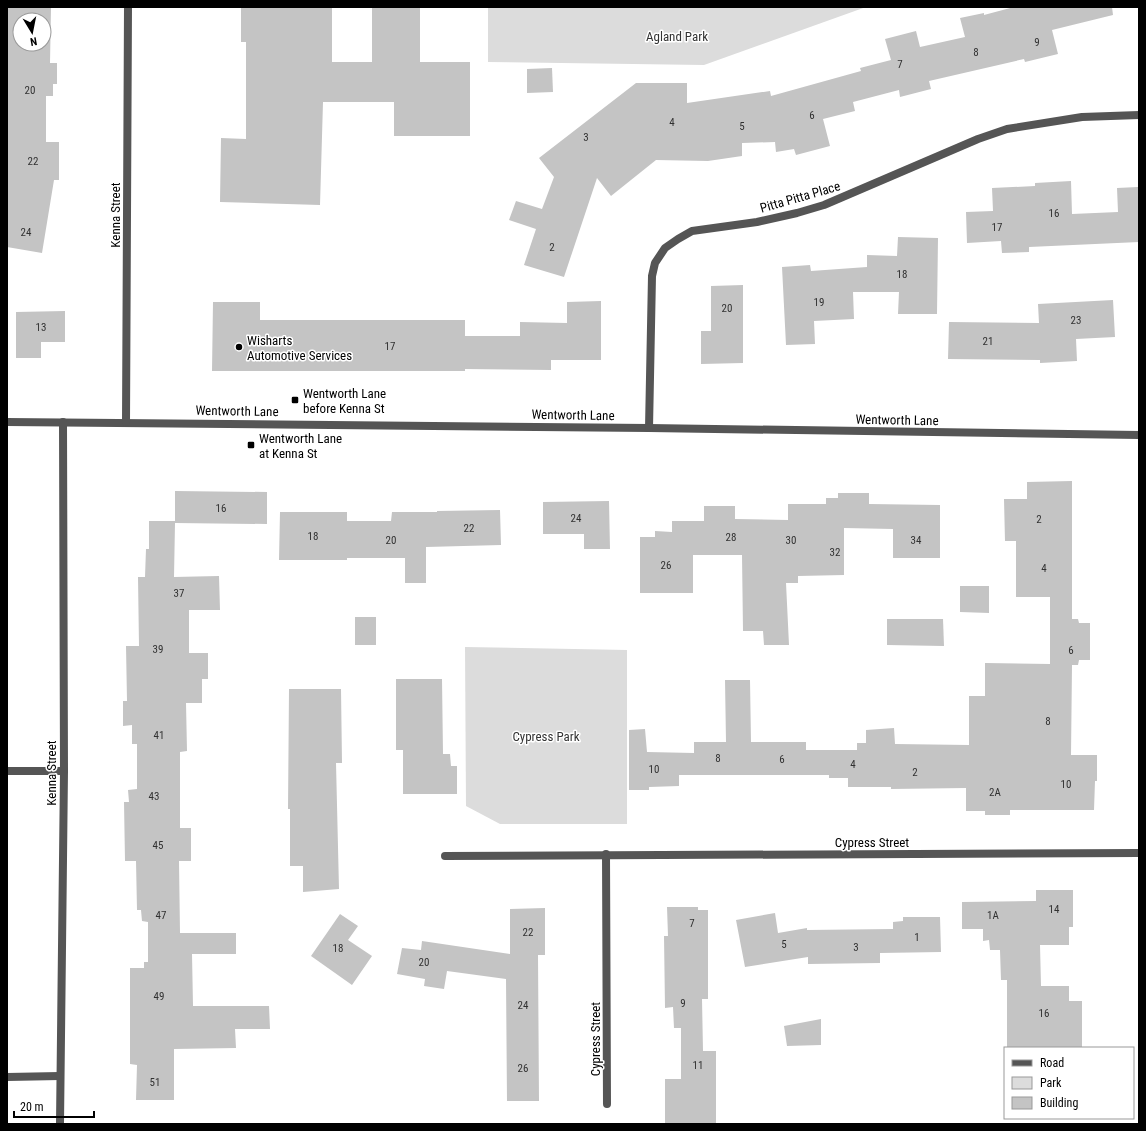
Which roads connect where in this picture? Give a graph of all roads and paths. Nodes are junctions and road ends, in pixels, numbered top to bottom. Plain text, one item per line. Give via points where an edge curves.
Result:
1 (128, 7) edge
2 (1139, 115) edge
3 (7, 422) edge
4 (64, 422) junction
5 (126, 422) junction
6 (650, 428) junction
7 (1139, 435) edge
8 (7, 771) edge
9 (64, 771) junction
10 (1139, 853) edge
11 (606, 854) junction
12 (445, 856) dead end
13 (7, 1076) edge
14 (60, 1076) junction
15 (607, 1104) dead end
16 (60, 1124) edge

1 - 5 street, Kenna Street
2 - 6 street, Pitta Pitta Place via 1082,117 1006,129 978,138 824,205 757,222 692,231 678,239 665,248 655,263 652,276
3 - 4 street, Wentworth Lane
4 - 5 street, Wentworth Lane
4 - 9 street, Kenna Street
5 - 6 street, Wentworth Lane
6 - 7 street, Wentworth Lane
8 - 9 street
9 - 14 street, Kenna Street
10 - 11 street, Cypress Street
11 - 12 street, Cypress Street
11 - 15 street, Cypress Street
13 - 14 street
14 - 16 street, Kenna Street

